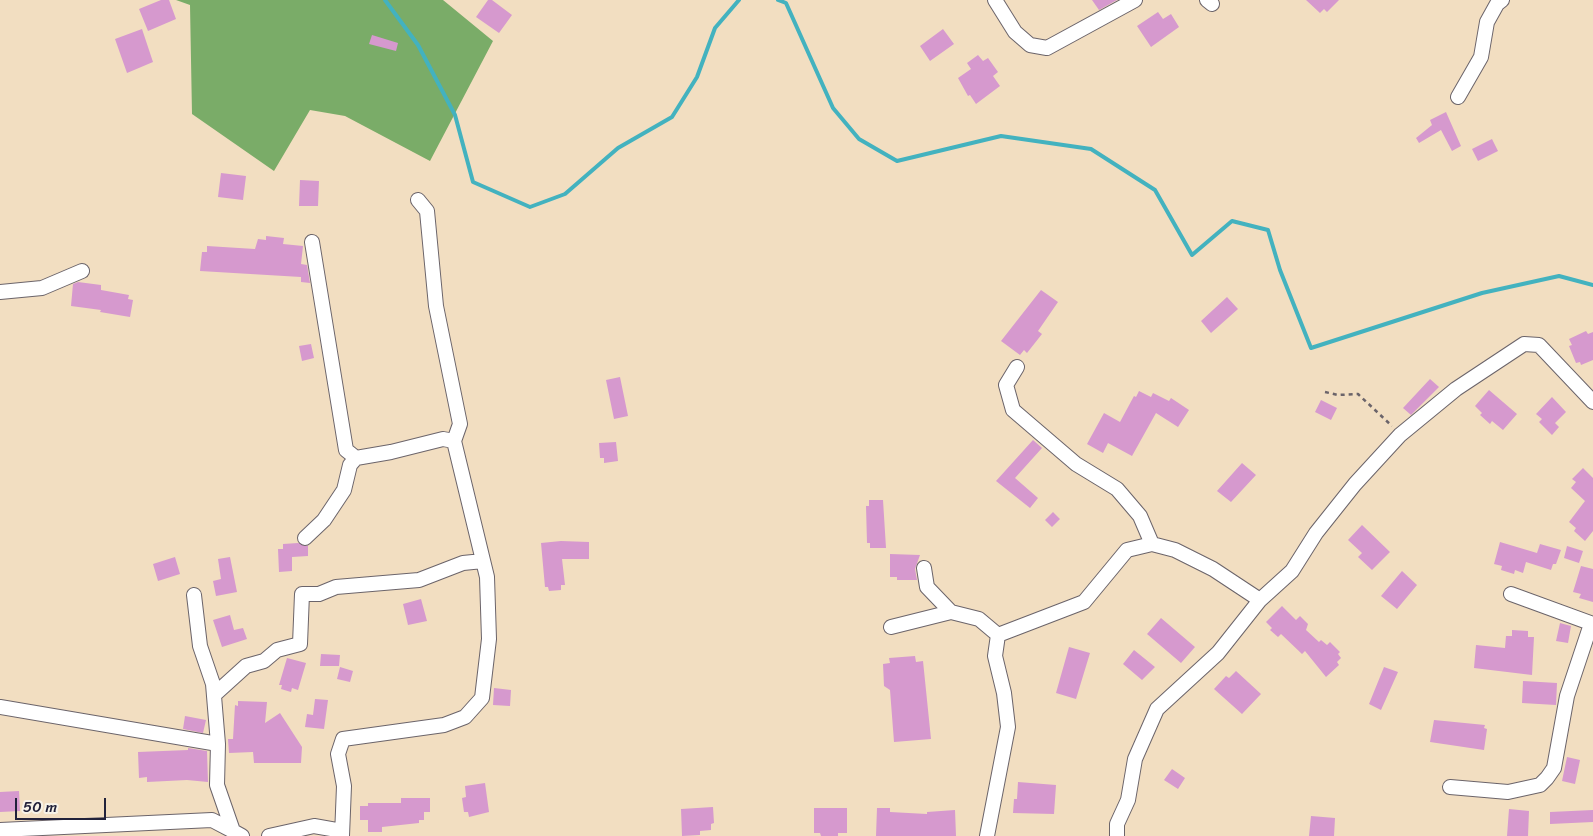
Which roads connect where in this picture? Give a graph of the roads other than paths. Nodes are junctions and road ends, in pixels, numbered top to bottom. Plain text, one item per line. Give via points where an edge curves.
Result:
1 (995, 0) edge
2 (1135, 0) edge
3 (1502, 0) edge
4 (1458, 97) dead end
5 (418, 200) dead end
6 (312, 242) dead end
7 (82, 271) dead end
8 (0, 292) edge
9 (1017, 366) dead end
10 (1593, 402) edge
11 (454, 441) junction
12 (356, 458) junction
13 (305, 538) dead end
14 (1152, 544) junction
15 (484, 561) junction
16 (924, 568) dead end
17 (1511, 594) dead end
18 (194, 595) dead end
19 (1260, 600) junction
20 (951, 612) junction
21 (1592, 624) edge
22 (891, 627) dead end
23 (998, 635) junction
24 (214, 695) junction
25 (0, 707) edge
26 (218, 744) junction
27 (1450, 787) dead end
28 (0, 830) edge
29 (63, 832) edge
30 (342, 833) edge
31 (237, 834) edge
32 (269, 836) edge
33 (987, 836) edge
34 (1117, 836) edge

1 - 2 street via 1016,32 1030,45 1047,48
3 - 4 street via 1487,22 1481,57
5 - 11 street via 427,211 436,306 460,424
6 - 12 street via 346,450
7 - 8 street via 42,288
9 - 14 street via 1006,385 1013,410 1076,464 1117,489 1140,516
10 - 19 street via 1539,345 1524,344 1456,389 1400,435 1316,533 1292,571
11 - 12 street via 443,439
11 - 15 street
12 - 13 street via 350,465 344,490 324,520
14 - 19 street via 1175,550 1213,569
14 - 23 street via 1127,550 1084,602
15 - 24 street via 463,562 419,580 336,587 319,594 302,594 300,644 277,650 264,661 246,666
15 - 30 street via 488,577 488,639 482,698 465,717 444,725 343,738 338,754 344,786
16 - 20 street via 926,587
17 - 21 street
18 - 24 street via 200,646
19 - 34 street via 1218,653 1157,709 1135,759 1128,800 1117,824
20 - 22 street
20 - 23 street via 978,618
21 - 27 street via 1567,696 1554,768 1547,778 1540,785 1508,792
23 - 33 street via 995,656 1008,727
24 - 26 street
25 - 26 street
26 - 31 street via 217,785
28 - 29 street
29 - 31 street via 212,820
30 - 32 street via 314,826

